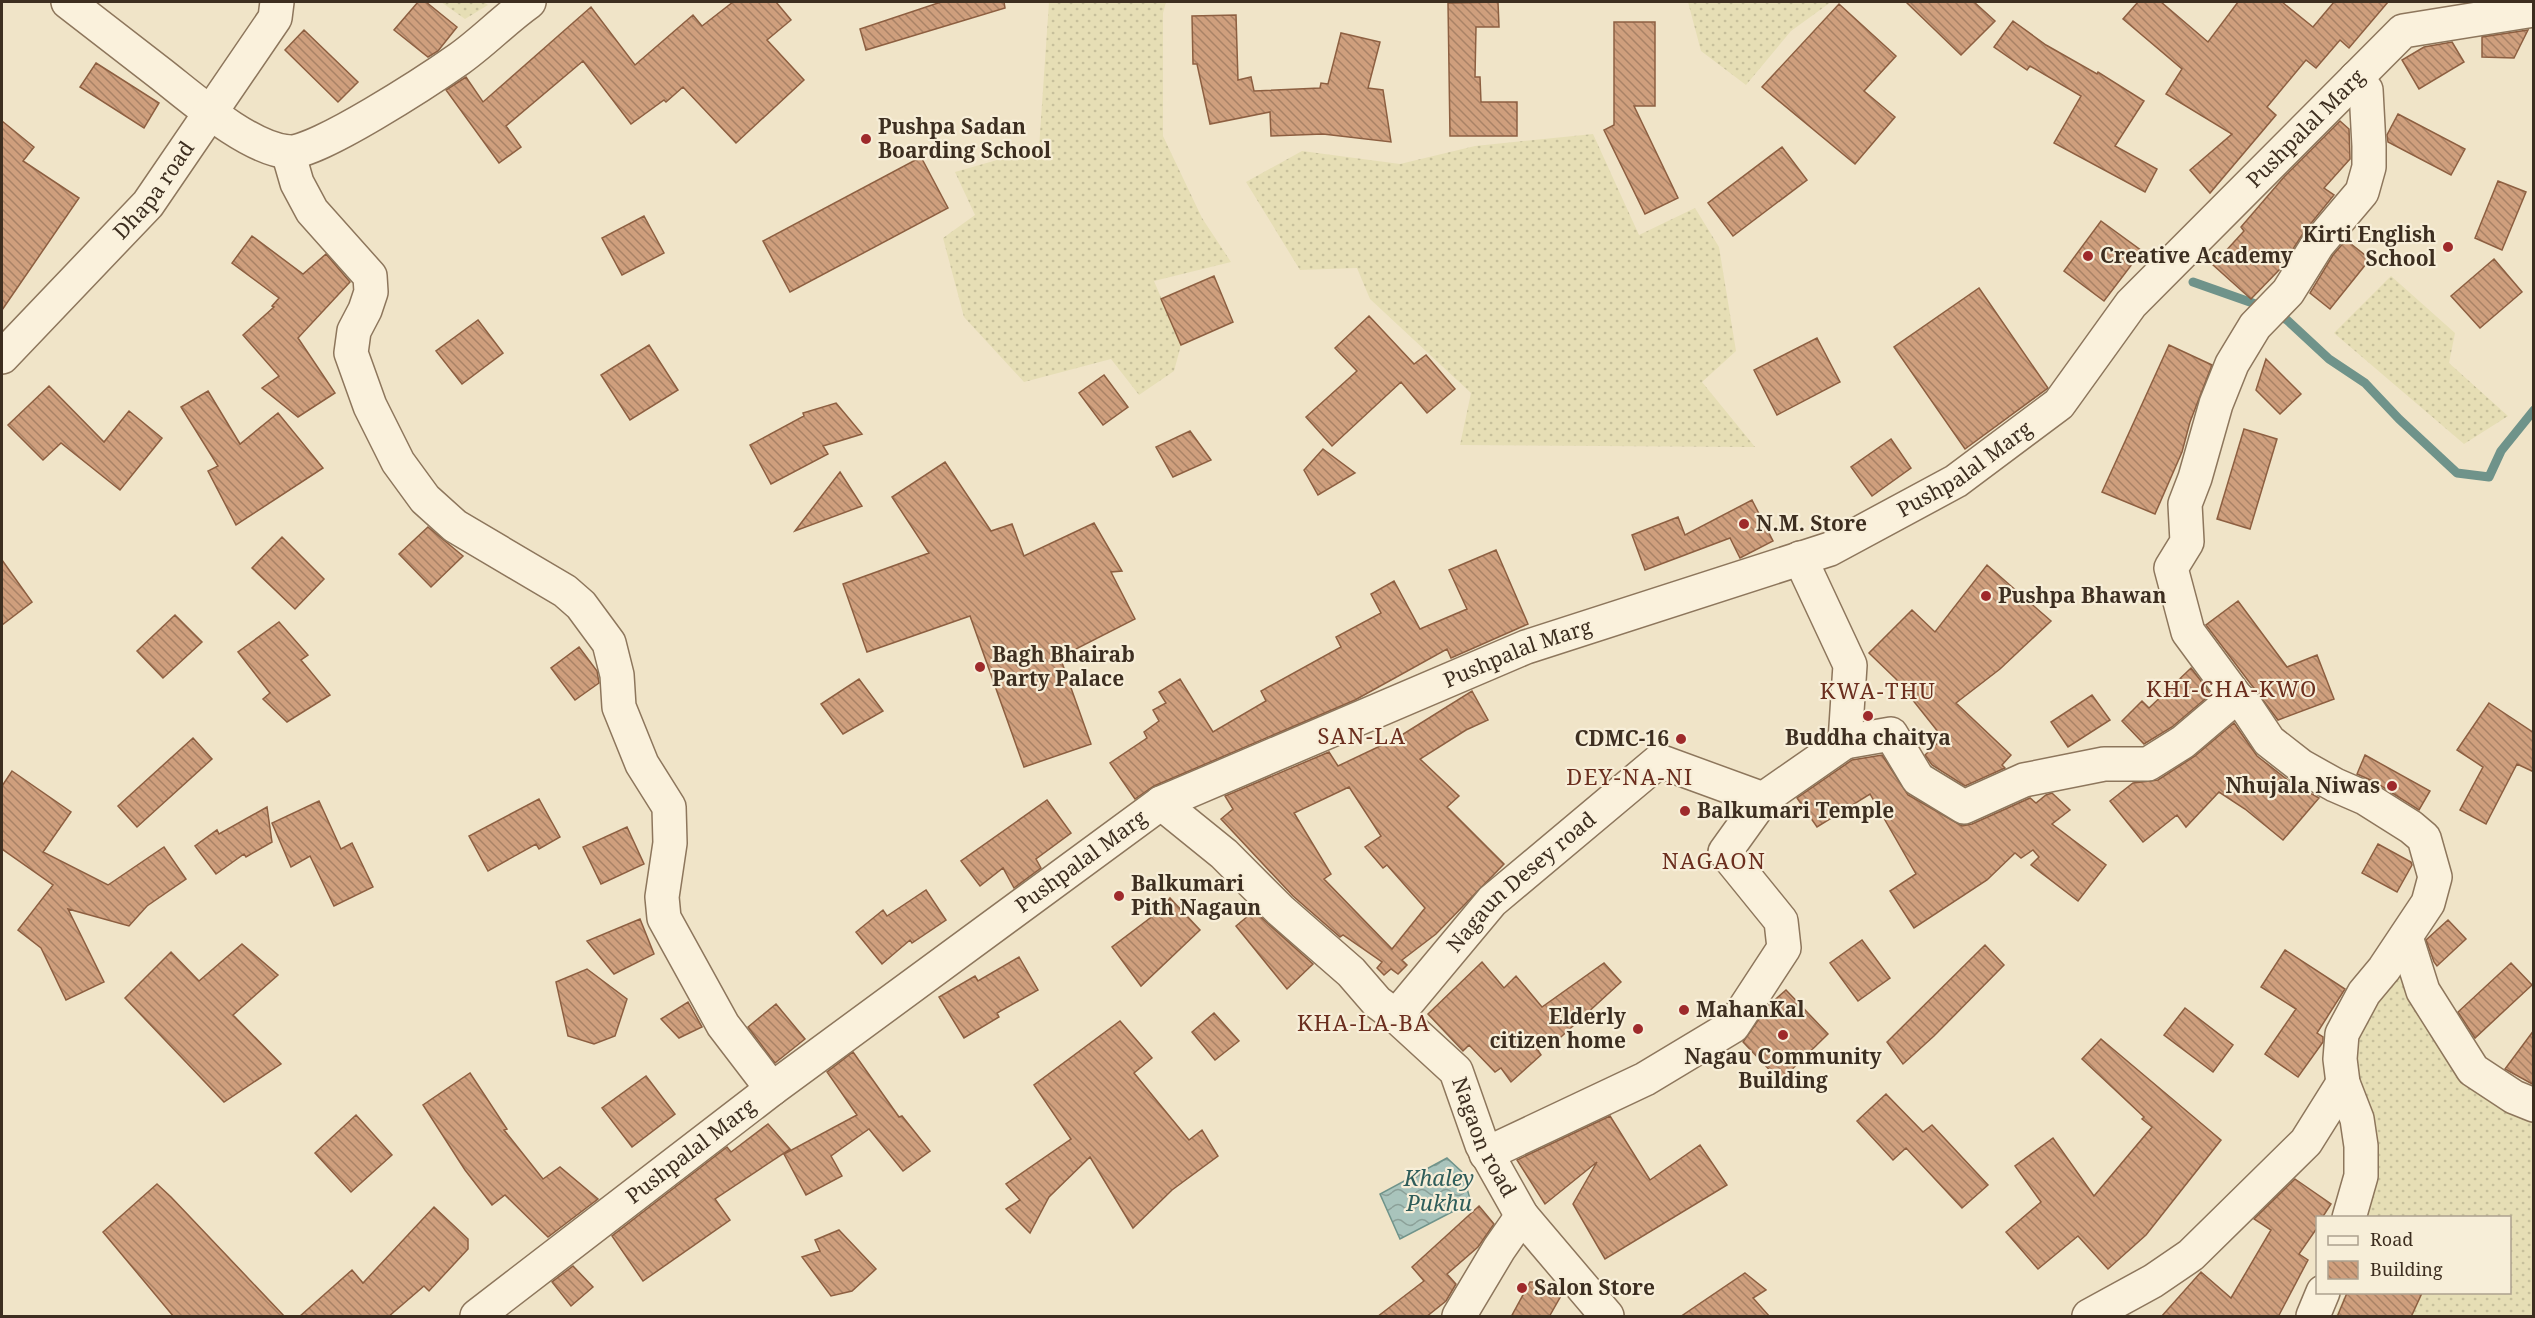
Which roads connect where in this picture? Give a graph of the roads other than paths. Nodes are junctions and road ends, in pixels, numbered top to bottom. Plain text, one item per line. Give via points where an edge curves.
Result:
1 (68, 2) edge
2 (277, 2) edge
3 (529, 2) edge
4 (2468, 10) edge
5 (2534, 10) edge
6 (2356, 78) junction
7 (210, 112) junction
8 (288, 152) junction
9 (2, 357) edge
10 (1800, 558) junction
11 (2236, 697) junction
12 (1845, 742) junction
13 (1763, 799) junction
14 (1161, 803) junction
15 (2406, 937) junction
16 (1396, 1016) junction
17 (2343, 1083) junction
18 (772, 1089) junction
19 (2534, 1105) edge
20 (1486, 1154) junction
21 (1522, 1216) junction
22 (2350, 1216) edge
23 (2323, 1294) edge
24 (477, 1317) edge
25 (1459, 1317) edge
26 (1607, 1317) edge
27 (2089, 1317) edge
28 (2313, 1317) edge

1 - 7 street
2 - 7 street, Dhapa road via 275,18
3 - 8 street via 459,59 385,107 322,142
4 - 5 street, Pushpalal Marg
4 - 6 street, Pushpalal Marg via 2403,32
6 - 10 street, Pushpalal Marg via 2131,303 2059,404 1956,481 1830,549
6 - 11 street via 2366,90 2369,146 2369,167 2362,192 2318,244 2288,291 2255,327 2232,364 2185,504 2187,542 2171,568 2188,632
7 - 8 street via 264,146
7 - 9 street, Dhapa road via 148,204
8 - 18 street via 297,183 312,211 370,276 371,291 354,331 351,353 370,406 398,462 425,499 456,526 565,591 609,644 617,675 619,707 642,764 669,807 664,918 723,1025
10 - 12 street via 1850,665
10 - 14 street, Pushpalal Marg via 1526,647
11 - 12 street via 2183,742 2148,764 2104,764 2024,780 1964,807 1918,779 1891,734
11 - 15 street via 2269,741 2301,766 2365,798 2424,838 2435,877 2428,903
12 - 13 street
13 - 16 street, Nagaun Desey road via 1659,761 1492,901
13 - 20 street via 1725,852 1781,921 1784,948 1732,1026 1645,1079
14 - 16 street, Nagaon road via 1224,854
14 - 18 street, Pushpalal Marg
15 - 17 street via 2364,993 2342,1034
15 - 19 street via 2423,991 2473,1070 2514,1097
16 - 20 street, Nagaon road via 1456,1071
17 - 22 street via 2357,1119 2361,1146 2361,1176
17 - 27 street via 2306,1142 2191,1255
18 - 24 street, Pushpalal Marg
20 - 21 street, Nagaon road
21 - 25 street
21 - 26 street, Nagaon road
23 - 28 street

